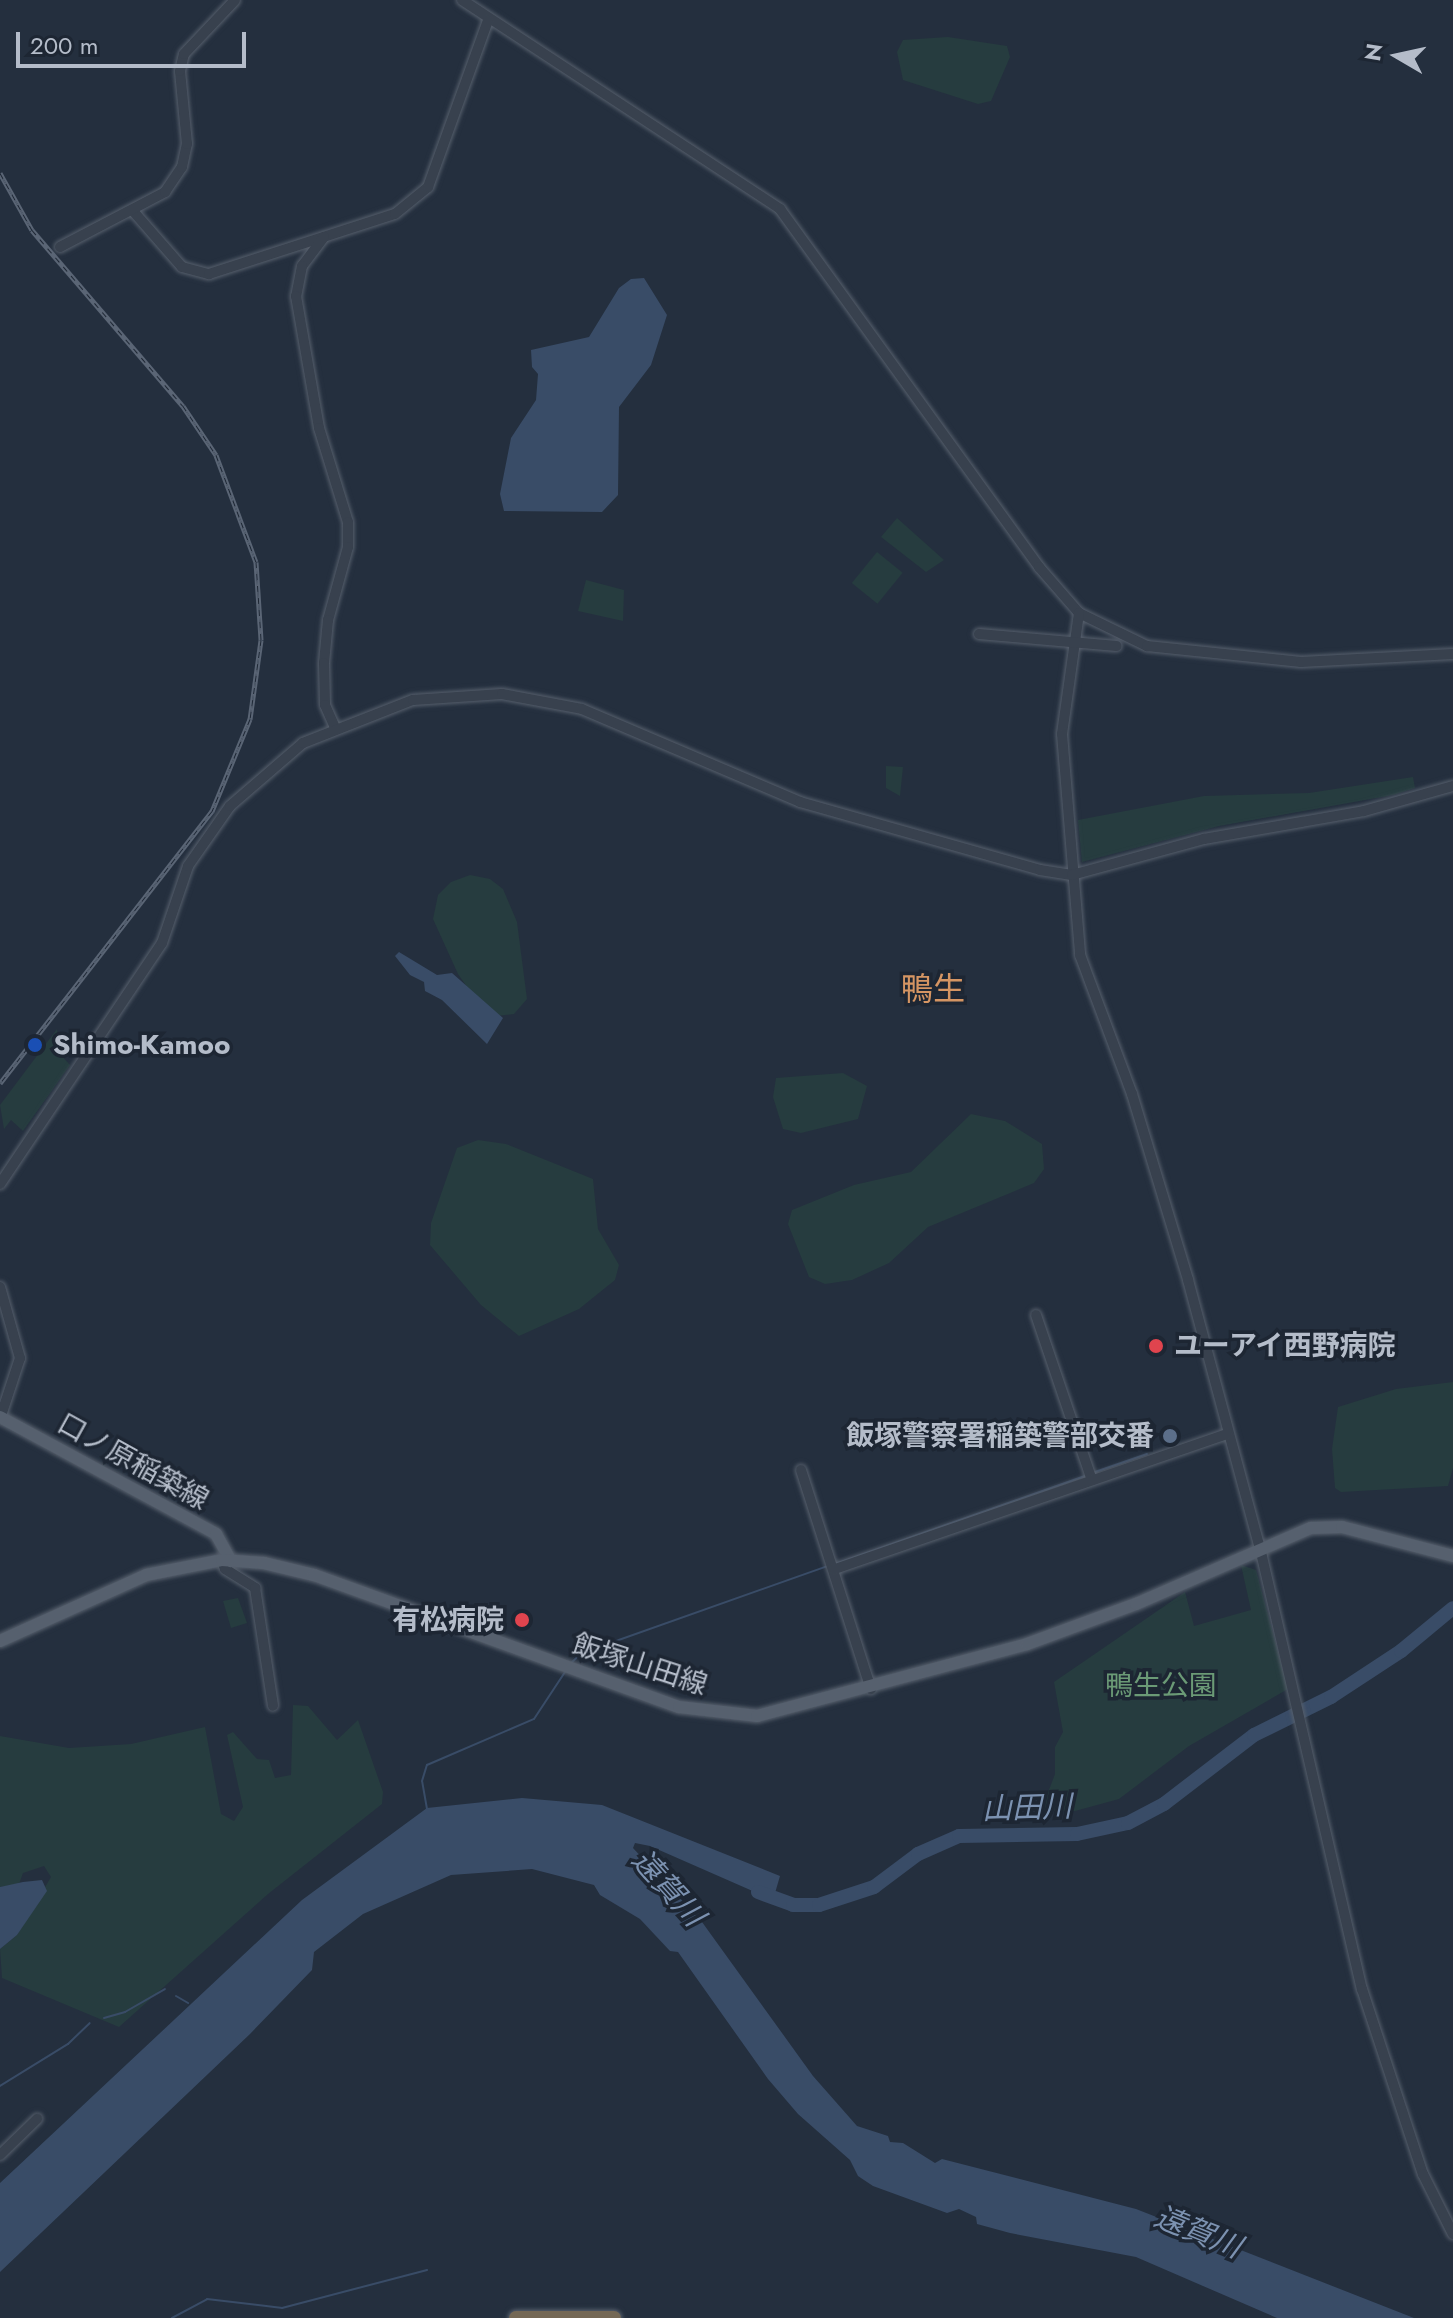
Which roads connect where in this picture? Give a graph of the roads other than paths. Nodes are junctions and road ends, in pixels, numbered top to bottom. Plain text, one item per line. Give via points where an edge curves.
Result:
1 (235, 0) edge
2 (462, 0) edge
3 (488, 20) junction
4 (133, 211) junction
5 (326, 235) junction
6 (60, 247) dead end
7 (1079, 613) junction
8 (979, 634) dead end
9 (1073, 642) junction
10 (1116, 646) dead end
11 (1453, 654) edge
12 (335, 727) junction
13 (1451, 790) edge
14 (1072, 875) junction
15 (0, 1184) edge
16 (0, 1287) edge
17 (1036, 1315) dead end
18 (0, 1418) edge
19 (1227, 1434) junction
20 (801, 1470) dead end
21 (1092, 1480) junction
22 (1260, 1548) junction
23 (1453, 1556) edge
24 (227, 1561) junction
25 (835, 1569) junction
26 (0, 1641) edge
27 (871, 1689) junction
28 (273, 1706) dead end
29 (37, 2119) dead end
30 (0, 2155) edge
31 (1453, 2234) edge
32 (516, 2318) edge
33 (614, 2318) edge

1 - 4 street via 184,54 180,71 187,144 182,167 165,192
2 - 3 street
3 - 5 street via 428,187 395,214
3 - 7 street via 780,209 1039,567
4 - 5 street via 193,273 241,265
4 - 6 street
5 - 12 street via 302,266 296,296 318,423 348,522 348,547 328,620 324,663 325,705
7 - 9 street
7 - 11 street via 1147,646 1301,662
8 - 9 street
9 - 10 street
9 - 14 street via 1062,734
12 - 14 street via 413,700 454,694 544,699 615,722 800,802
12 - 15 street via 260,775 201,842 162,943
13 - 14 street via 1204,839
14 - 19 street via 1086,978 1132,1094
16 - 18 street via 20,1358
17 - 21 street
18 - 24 main road, 口ノ原稲築線 via 216,1534
19 - 21 street
19 - 22 street
20 - 25 street
21 - 25 street
22 - 23 main road, 飯塚山田線 via 1326,1525
22 - 27 main road, 飯塚山田線 via 1077,1626
22 - 31 street via 1362,1989 1423,2174
24 - 26 main road, 飯塚山田線 via 170,1569 108,1588
24 - 27 main road, 飯塚山田線 via 314,1575 679,1707 757,1716
24 - 28 street via 225,1569 255,1588
25 - 27 street
29 - 30 street
32 - 33 highway

